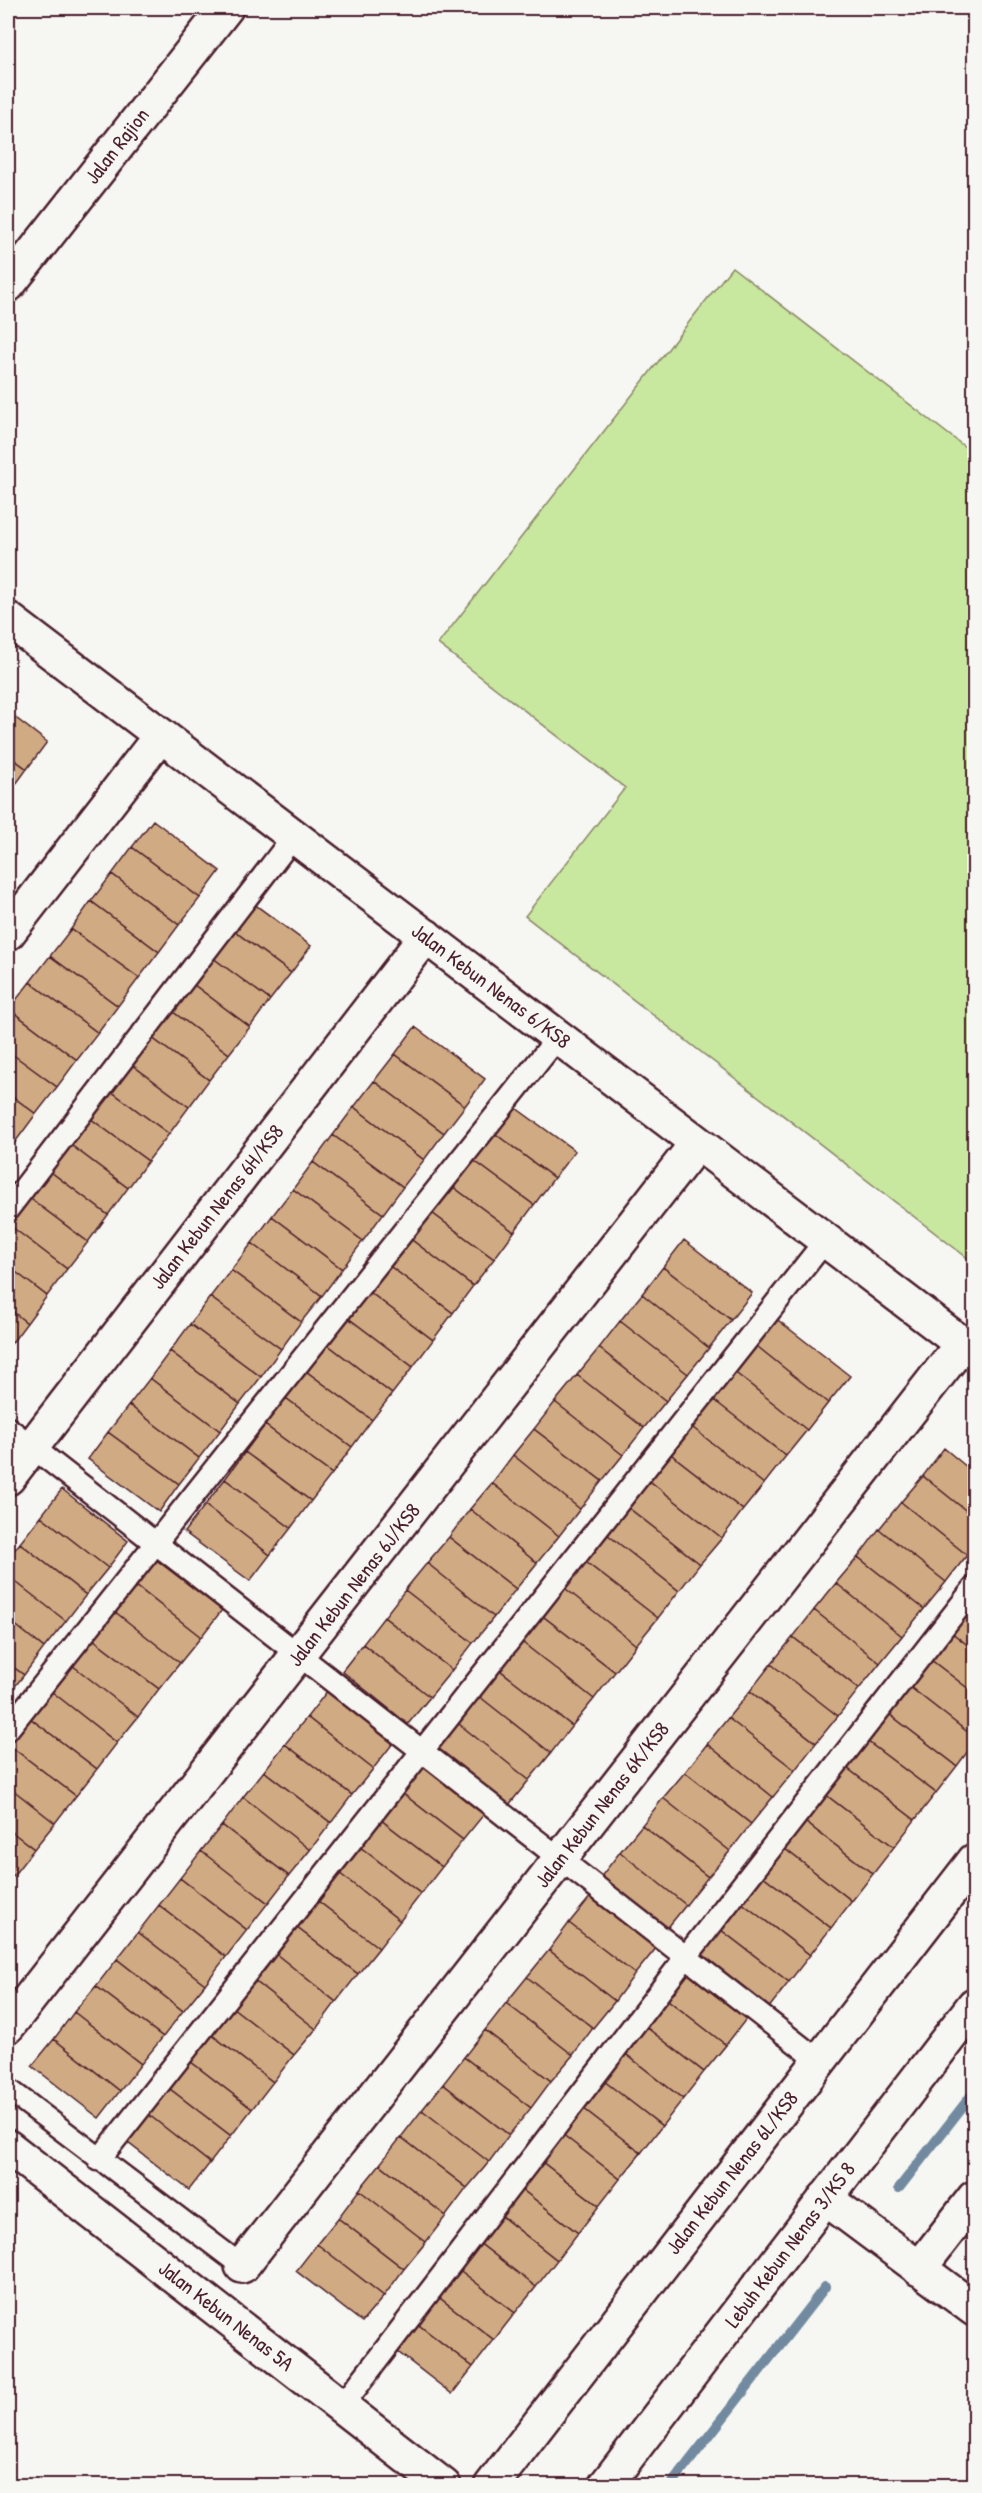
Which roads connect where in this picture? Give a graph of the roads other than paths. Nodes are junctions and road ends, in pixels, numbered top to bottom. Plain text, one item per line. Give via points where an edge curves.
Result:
1 (226, 8) edge
2 (8, 285) edge
3 (8, 619) edge
4 (161, 735) junction
5 (294, 836) junction
6 (8, 933) edge
7 (426, 936) junction
8 (558, 1037) junction
9 (697, 1143) junction
10 (8, 1209) edge
11 (825, 1241) junction
12 (968, 1349) edge
13 (20, 1437) edge
14 (8, 1478) edge
15 (155, 1543) junction
16 (975, 1588) edge
17 (299, 1656) junction
18 (8, 1730) edge
19 (422, 1751) junction
20 (559, 1859) junction
21 (975, 1861) edge
22 (686, 1957) junction
23 (975, 2005) edge
24 (8, 2026) edge
25 (818, 2060) junction
26 (8, 2089) edge
27 (8, 2147) edge
28 (99, 2160) junction
29 (825, 2198) junction
30 (975, 2198) edge
31 (242, 2266) joint
32 (919, 2269) junction
33 (975, 2309) edge
34 (342, 2406) junction
35 (444, 2486) edge
36 (491, 2486) edge
37 (605, 2486) edge

1 - 2 street, Jalan Rajion
3 - 4 street, Jalan Kebun Nenas 6/KS8
4 - 5 street, Jalan Kebun Nenas 6/KS8
4 - 6 street
5 - 7 street, Jalan Kebun Nenas 6/KS8
5 - 10 lane
7 - 8 street, Jalan Kebun Nenas 6/KS8
7 - 13 street, Jalan Kebun Nenas 6H/KS8
8 - 9 street, Jalan Kebun Nenas 6/KS8
8 - 15 lane
9 - 11 street, Jalan Kebun Nenas 6/KS8
9 - 17 street, Jalan Kebun Nenas 6J/KS8
11 - 12 street, Jalan Kebun Nenas 6/KS8
11 - 19 lane
12 - 20 street, Jalan Kebun Nenas 6K/KS8
13 - 14 street, Jalan Kebun Nenas 6H/KS8
13 - 15 lane
15 - 17 lane
15 - 18 lane
16 - 22 lane
17 - 19 lane
17 - 24 street, Jalan Kebun Nenas 6J/KS8
19 - 20 lane
19 - 28 lane
20 - 22 lane
20 - 31 street, Jalan Kebun Nenas 6K/KS8
21 - 25 street, Jalan Kebun Nenas 6L/KS8
22 - 25 lane
22 - 34 lane
23 - 29 street, Lebuh Kebun Nenas 3/KS 8
25 - 36 street, Jalan Kebun Nenas 6L/KS8
26 - 28 lane
27 - 34 street, Jalan Kebun Nenas 5A
28 - 31 lane
29 - 32 street
29 - 37 street, Lebuh Kebun Nenas 3/KS 8
30 - 32 street
32 - 33 street
34 - 35 street, Jalan Kebun Nenas 5A

